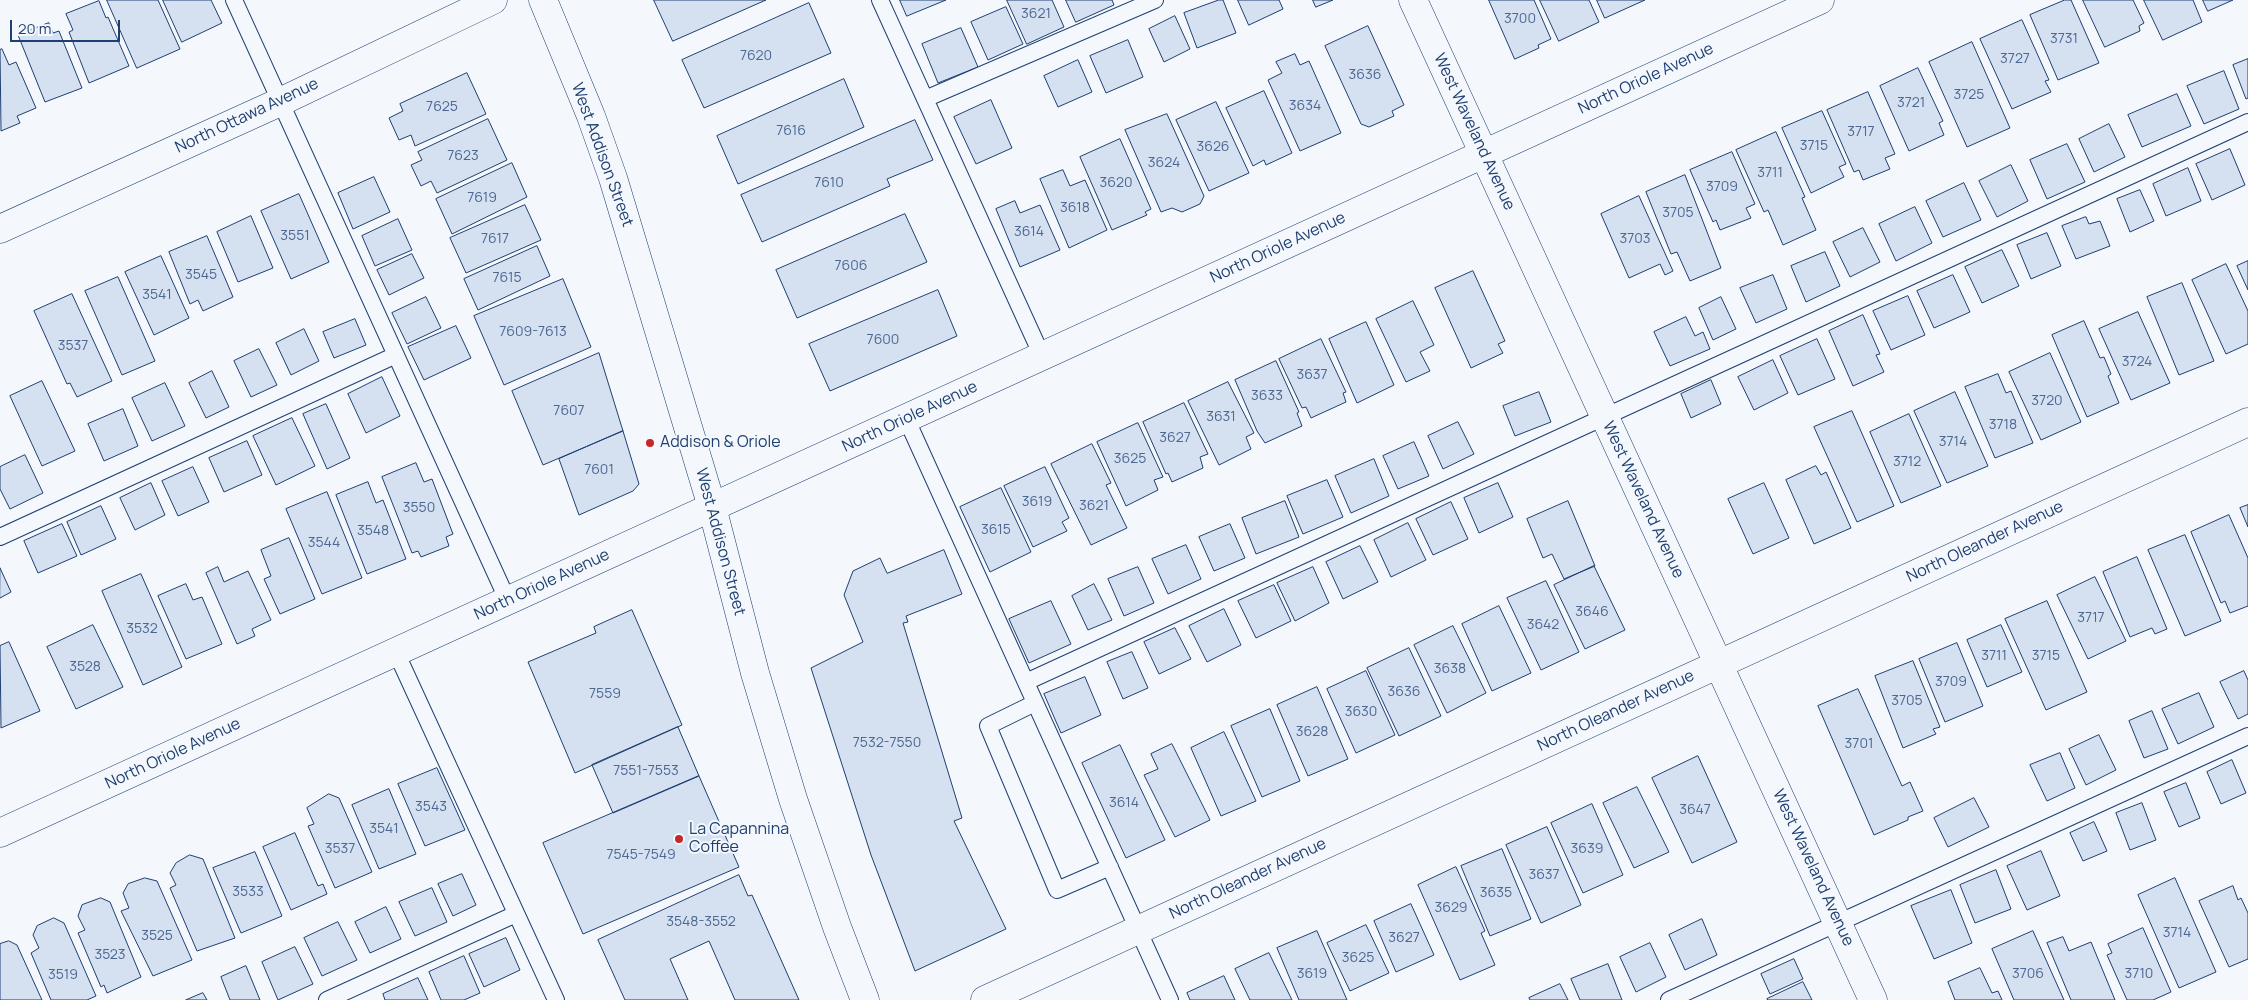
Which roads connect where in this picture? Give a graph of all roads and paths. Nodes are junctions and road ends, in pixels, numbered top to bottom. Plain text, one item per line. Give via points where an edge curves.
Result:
1 (234, 0) edge
2 (492, 0) edge
3 (543, 0) edge
4 (880, 0) edge
5 (1155, 0) edge
6 (1413, 0) edge
7 (1820, 0) edge
8 (925, 99) junction
9 (280, 102) junction
10 (2248, 122) edge
11 (1484, 154) junction
12 (0, 229) edge
13 (396, 356) junction
14 (1042, 356) junction
15 (1605, 417) junction
16 (906, 418) junction
17 (2248, 422) edge
18 (712, 507) junction
19 (0, 537) edge
20 (508, 601) junction
21 (396, 652) junction
22 (1719, 664) junction
23 (1026, 682) junction
24 (1035, 703) junction
25 (2248, 736) edge
26 (0, 833) edge
27 (1110, 867) junction
28 (516, 914) junction
29 (1838, 924) junction
30 (1138, 930) junction
31 (327, 1000) edge
32 (556, 1000) edge
33 (865, 1000) edge
34 (985, 1000) edge
35 (1170, 1000) edge
36 (1669, 1000) edge
37 (1873, 1000) edge

1 - 9 lane
2 - 9 street, North Ottawa Avenue
3 - 18 street, West Addison Street via 613,178
4 - 8 lane
5 - 8 lane
6 - 11 street, West Waveland Avenue
7 - 11 street, North Oriole Avenue
8 - 14 lane
9 - 12 street, North Ottawa Avenue
9 - 13 lane
10 - 15 lane
11 - 14 street, North Oriole Avenue
11 - 15 street, West Waveland Avenue
13 - 19 lane
13 - 20 lane
14 - 16 street, North Oriole Avenue
15 - 22 street, West Waveland Avenue
15 - 23 lane
16 - 18 street, North Oriole Avenue
16 - 23 lane
17 - 22 street, North Oleander Avenue
18 - 20 street, North Oriole Avenue
18 - 33 street, West Addison Street via 755,673 794,799
20 - 21 street, North Oriole Avenue
21 - 26 street, North Oriole Avenue
21 - 28 lane
22 - 29 street, West Waveland Avenue
22 - 30 street, North Oleander Avenue
23 - 24 lane
24 - 27 lane
24 - 27 lane via 988,726 1058,890
25 - 29 lane
27 - 30 lane
28 - 31 lane
28 - 32 lane
29 - 36 lane
29 - 37 street, West Waveland Avenue
30 - 34 street, North Oleander Avenue
30 - 35 lane

